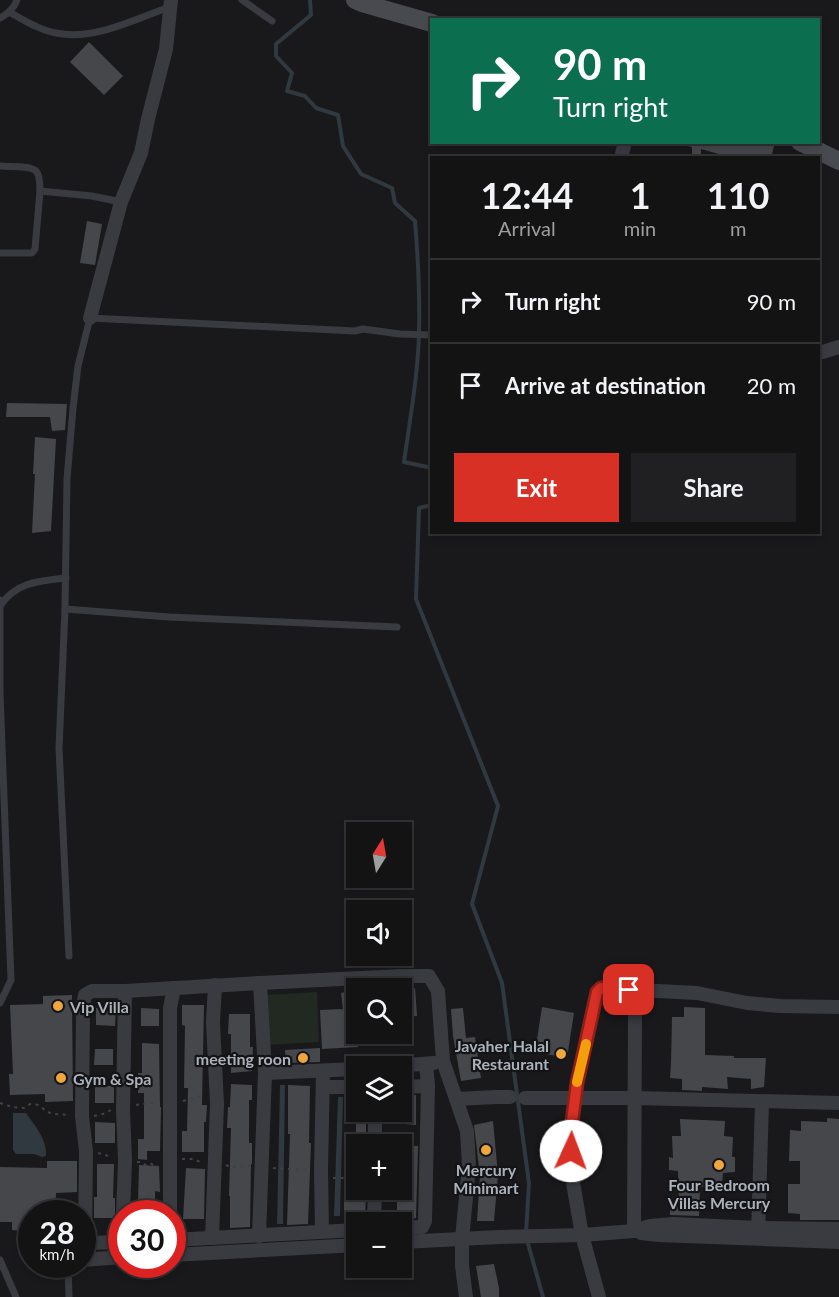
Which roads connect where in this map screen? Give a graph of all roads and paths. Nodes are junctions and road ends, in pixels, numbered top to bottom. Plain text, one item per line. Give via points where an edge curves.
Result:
1 (17, 0) edge
2 (242, 0) edge
3 (359, 2) edge
4 (170, 4) edge
5 (9, 12) junction
6 (0, 18) edge
7 (272, 21) dead end
8 (430, 22) edge
9 (804, 144) edge
10 (839, 161) edge
11 (0, 166) edge
12 (40, 191) junction
13 (121, 202) junction
14 (0, 252) edge
15 (90, 318) junction
16 (430, 335) edge
17 (839, 347) edge
18 (820, 353) edge
19 (66, 578) junction
20 (0, 600) edge
21 (0, 606) edge
22 (65, 609) junction
23 (397, 627) dead end
24 (69, 957) dead end
25 (260, 983) junction
26 (215, 985) junction
27 (174, 988) junction
28 (638, 990) junction
29 (125, 991) junction
30 (0, 1003) edge
31 (839, 1007) edge
32 (443, 1061) junction
33 (426, 1064) junction
34 (412, 1065) edge
35 (346, 1070) edge
36 (323, 1071) junction
37 (265, 1073) junction
38 (412, 1086) edge
39 (428, 1086) junction
40 (346, 1087) edge
41 (324, 1088) junction
42 (510, 1098) dead end
43 (525, 1098) dead end
44 (635, 1098) junction
45 (217, 1099) junction
46 (456, 1099) junction
47 (575, 1099) junction
48 (170, 1102) junction
49 (762, 1102) junction
50 (0, 1103) edge
51 (839, 1103) edge
52 (82, 1116) junction
53 (86, 1151) junction
54 (124, 1157) junction
55 (321, 1178) junction
56 (346, 1178) edge
57 (85, 1200) edge
58 (123, 1200) edge
59 (170, 1200) edge
60 (412, 1228) edge
61 (839, 1229) edge
62 (346, 1231) edge
63 (633, 1231) junction
64 (322, 1232) junction
65 (758, 1233) junction
66 (582, 1235) junction
67 (260, 1236) junction
68 (212, 1238) junction
69 (186, 1239) edge
70 (462, 1239) junction
71 (412, 1242) edge
72 (839, 1242) edge
73 (346, 1246) edge
74 (186, 1254) edge
75 (0, 1260) edge
76 (68, 1278) edge
77 (16, 1297) edge
78 (69, 1297) edge
79 (466, 1297) edge
80 (599, 1297) edge

1 - 5 lane
2 - 7 lane
3 - 8 main road
4 - 5 lane via 96,33 55,33
4 - 13 street via 166,49 141,153
5 - 6 lane
9 - 10 main road
11 - 12 lane via 35,169
12 - 13 lane
12 - 14 lane via 35,249 32,253
13 - 15 street
15 - 16 lane
15 - 19 lane via 73,408
17 - 18 street
19 - 21 lane via 31,582 15,590
19 - 22 lane
20 - 21 lane
21 - 30 lane via 11,981
22 - 23 lane
22 - 24 lane via 59,748
25 - 26 street
25 - 32 street via 429,976 438,992
25 - 37 street
26 - 27 street
26 - 45 street
27 - 29 street
27 - 48 street via 170,1008
28 - 31 street via 697,993 780,1006
28 - 44 street
28 - 47 street via 610,987 597,992
29 - 52 street via 92,991 86,995
29 - 54 street
32 - 33 street
32 - 46 street
33 - 34 street
33 - 39 street
35 - 36 street
36 - 37 street
36 - 41 street
37 - 67 street
38 - 39 street
39 - 60 street via 425,1221 422,1227
40 - 41 street
41 - 55 street
42 - 46 street
43 - 47 street
44 - 47 street
44 - 49 street
44 - 63 street
45 - 48 path via 204,1095
45 - 68 street
46 - 70 street via 467,1131 470,1166
47 - 66 street via 571,1171
48 - 59 street
49 - 51 street
49 - 65 street
50 - 52 path via 24,1108 39,1105 47,1112
52 - 53 street
53 - 54 path
53 - 57 street
54 - 58 street
55 - 56 path
55 - 64 street
61 - 65 street
62 - 64 street
63 - 65 street via 659,1235
63 - 66 street
64 - 67 street
65 - 72 street
66 - 70 street
66 - 80 street
67 - 68 street
68 - 69 street
70 - 71 street
70 - 79 street
73 - 74 street
75 - 77 lane
76 - 78 lane

